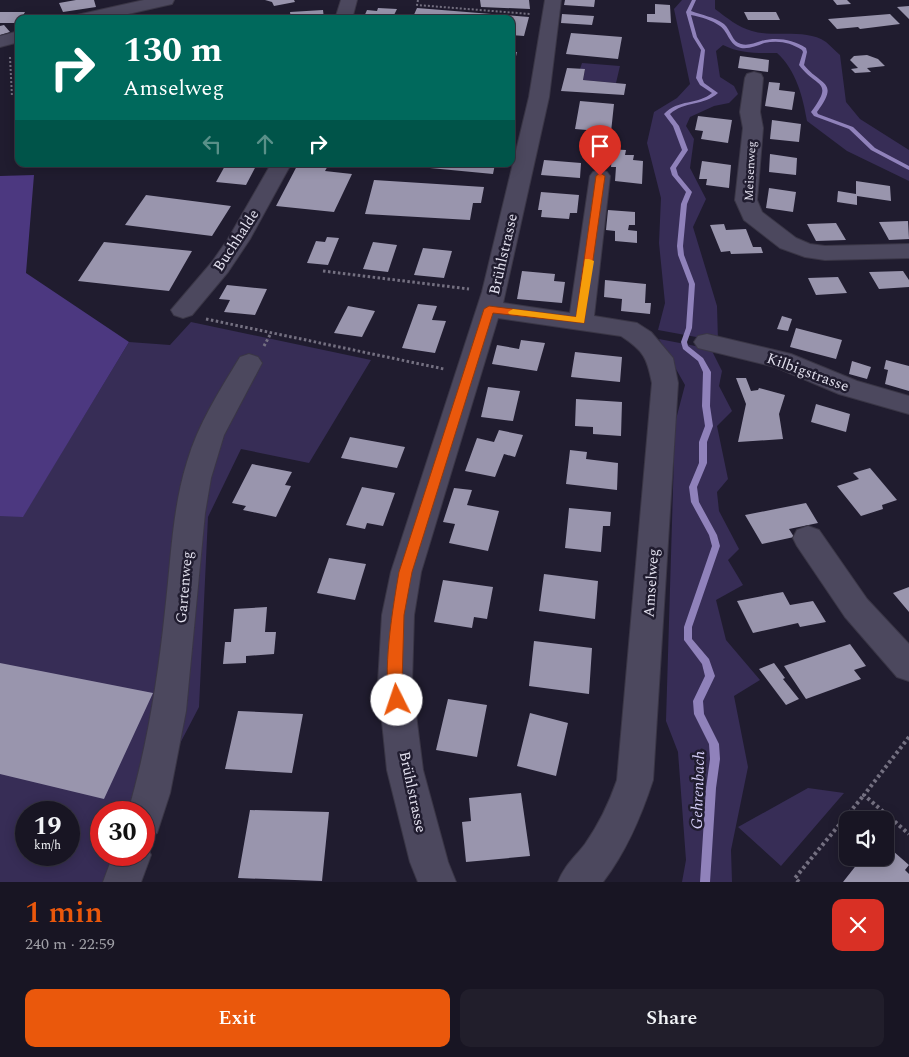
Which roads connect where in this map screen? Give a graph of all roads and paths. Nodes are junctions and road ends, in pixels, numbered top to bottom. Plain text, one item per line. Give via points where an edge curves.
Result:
1 (166, 0) edge
2 (348, 0) edge
3 (418, 0) edge
4 (553, 0) edge
5 (529, 14) dead end
6 (100, 15) edge
7 (344, 15) edge
8 (9, 39) edge
9 (754, 78) dead end
10 (12, 96) dead end
11 (278, 167) edge
12 (600, 176) dead end
13 (909, 251) edge
14 (323, 271) dead end
15 (492, 300) junction
16 (183, 310) dead end
17 (211, 321) dead end
18 (581, 321) junction
19 (707, 342) dead end
20 (249, 363) dead end
21 (442, 369) dead end
22 (909, 405) edge
23 (808, 538) dead end
24 (909, 667) edge
25 (909, 737) edge
26 (864, 795) junction
27 (149, 801) edge
28 (909, 834) edge
29 (128, 866) edge
30 (122, 882) edge
31 (437, 882) edge
32 (577, 882) edge
33 (799, 882) edge

1 - 6 street
2 - 7 street
3 - 5 path via 417,6
4 - 15 street, Brühlstrasse via 539,97
8 - 10 path
9 - 13 street, Meisenweg via 746,200 752,215 788,243 805,250 824,253
11 - 16 street, Buchhalde via 239,239
12 - 18 street
14 - 15 path
15 - 18 street, Amselweg
15 - 31 street, Brühlstrasse via 406,572 398,615 395,683 406,770
17 - 21 path
18 - 32 street, Amselweg via 628,329 642,338 660,358 666,383 635,780 616,830 602,854
19 - 22 street, Kilbigstrasse via 782,360 848,388
20 - 27 street, Gartenweg via 209,438 195,485 169,718
23 - 24 street via 856,608
25 - 26 path
26 - 28 path
26 - 33 path via 795,878
29 - 30 street

